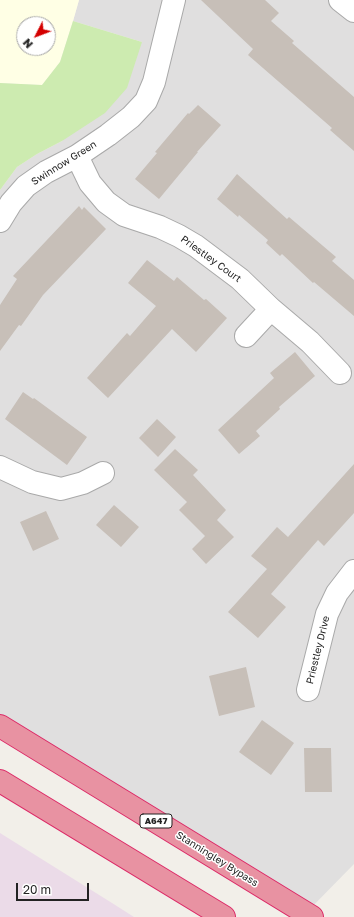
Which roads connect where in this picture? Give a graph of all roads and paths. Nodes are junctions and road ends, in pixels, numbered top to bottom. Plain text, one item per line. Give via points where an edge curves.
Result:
1 (174, 0) edge
2 (340, 0) edge
3 (354, 11) edge
4 (77, 156) junction
5 (0, 221) edge
6 (271, 309) junction
7 (246, 336) dead end
8 (340, 373) dead end
9 (0, 467) edge
10 (103, 473) dead end
11 (354, 571) edge
12 (308, 690) dead end
13 (0, 726) edge
14 (0, 781) edge
15 (224, 917) edge
16 (312, 917) edge

1 - 4 street, Swinnow Green via 154,82 146,101 131,117
2 - 3 street
4 - 5 street, Swinnow Green via 26,186
4 - 6 street, Priestley Court via 90,183 106,202 124,215 160,227 196,246 240,279
6 - 7 street
6 - 8 street, Priestley Court via 310,342
9 - 10 street via 32,482 61,489 83,483
11 - 12 street, Priestley Drive via 337,593 326,614
13 - 16 highway, Stanningley Bypass / A647
14 - 15 highway

